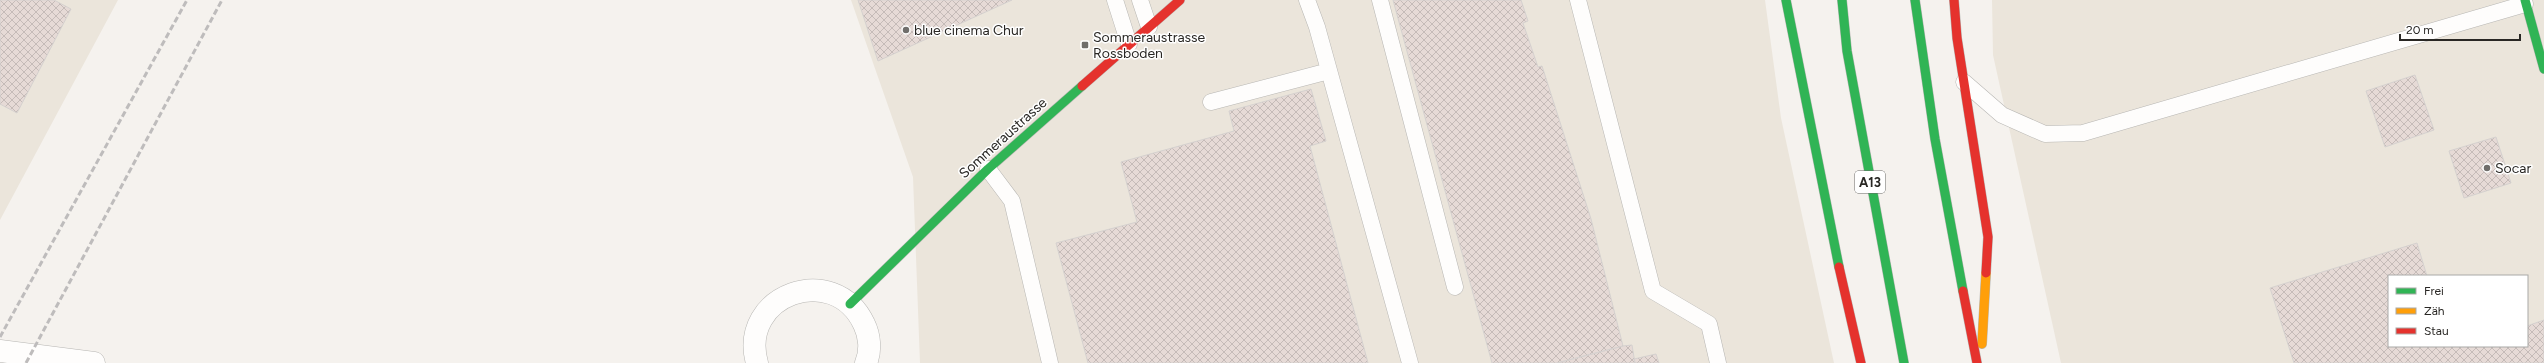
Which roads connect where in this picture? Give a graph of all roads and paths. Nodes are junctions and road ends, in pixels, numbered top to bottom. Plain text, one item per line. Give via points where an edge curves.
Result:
1 (1115, 0) edge
2 (1140, 0) edge
3 (1180, 0) edge
4 (1307, 0) edge
5 (1380, 0) edge
6 (1578, 0) edge
7 (1786, 0) edge
8 (1842, 0) edge
9 (1915, 0) edge
10 (1954, 0) edge
11 (2525, 2) edge
12 (1149, 27) junction
13 (1129, 44) junction
14 (2544, 69) edge
15 (1329, 71) junction
16 (1964, 82) junction
17 (1211, 102) dead end
18 (988, 168) junction
19 (1455, 287) dead end
20 (850, 304) junction
21 (0, 351) edge
22 (94, 363) edge
23 (757, 363) edge
24 (866, 363) edge
25 (1050, 363) edge
26 (1410, 363) edge
27 (1718, 363) edge
28 (1861, 363) edge
29 (1904, 363) edge
30 (1977, 363) edge
31 (1981, 363) edge

1 - 13 lane
2 - 12 lane
3 - 12 main road, Sommeraustrasse
4 - 15 lane
5 - 19 lane
6 - 27 lane via 1653,291 1709,324
7 - 28 main road via 1848,314
8 - 29 main road, A13 via 1847,51
9 - 30 main road via 1936,139
10 - 16 main road
11 - 14 main road
11 - 16 lane via 2083,133 2045,134 2002,116
12 - 13 main road, Sommeraustrasse
13 - 18 main road, Sommeraustrasse
15 - 17 lane
15 - 26 lane
16 - 31 main road via 1988,237
18 - 20 main road, Sommeraustrasse
18 - 25 lane via 1012,201
20 - 23 street via 824,290 809,290 782,298 770,307 756,332 754,347
20 - 24 street via 860,315 866,329 869,344
21 - 22 street

